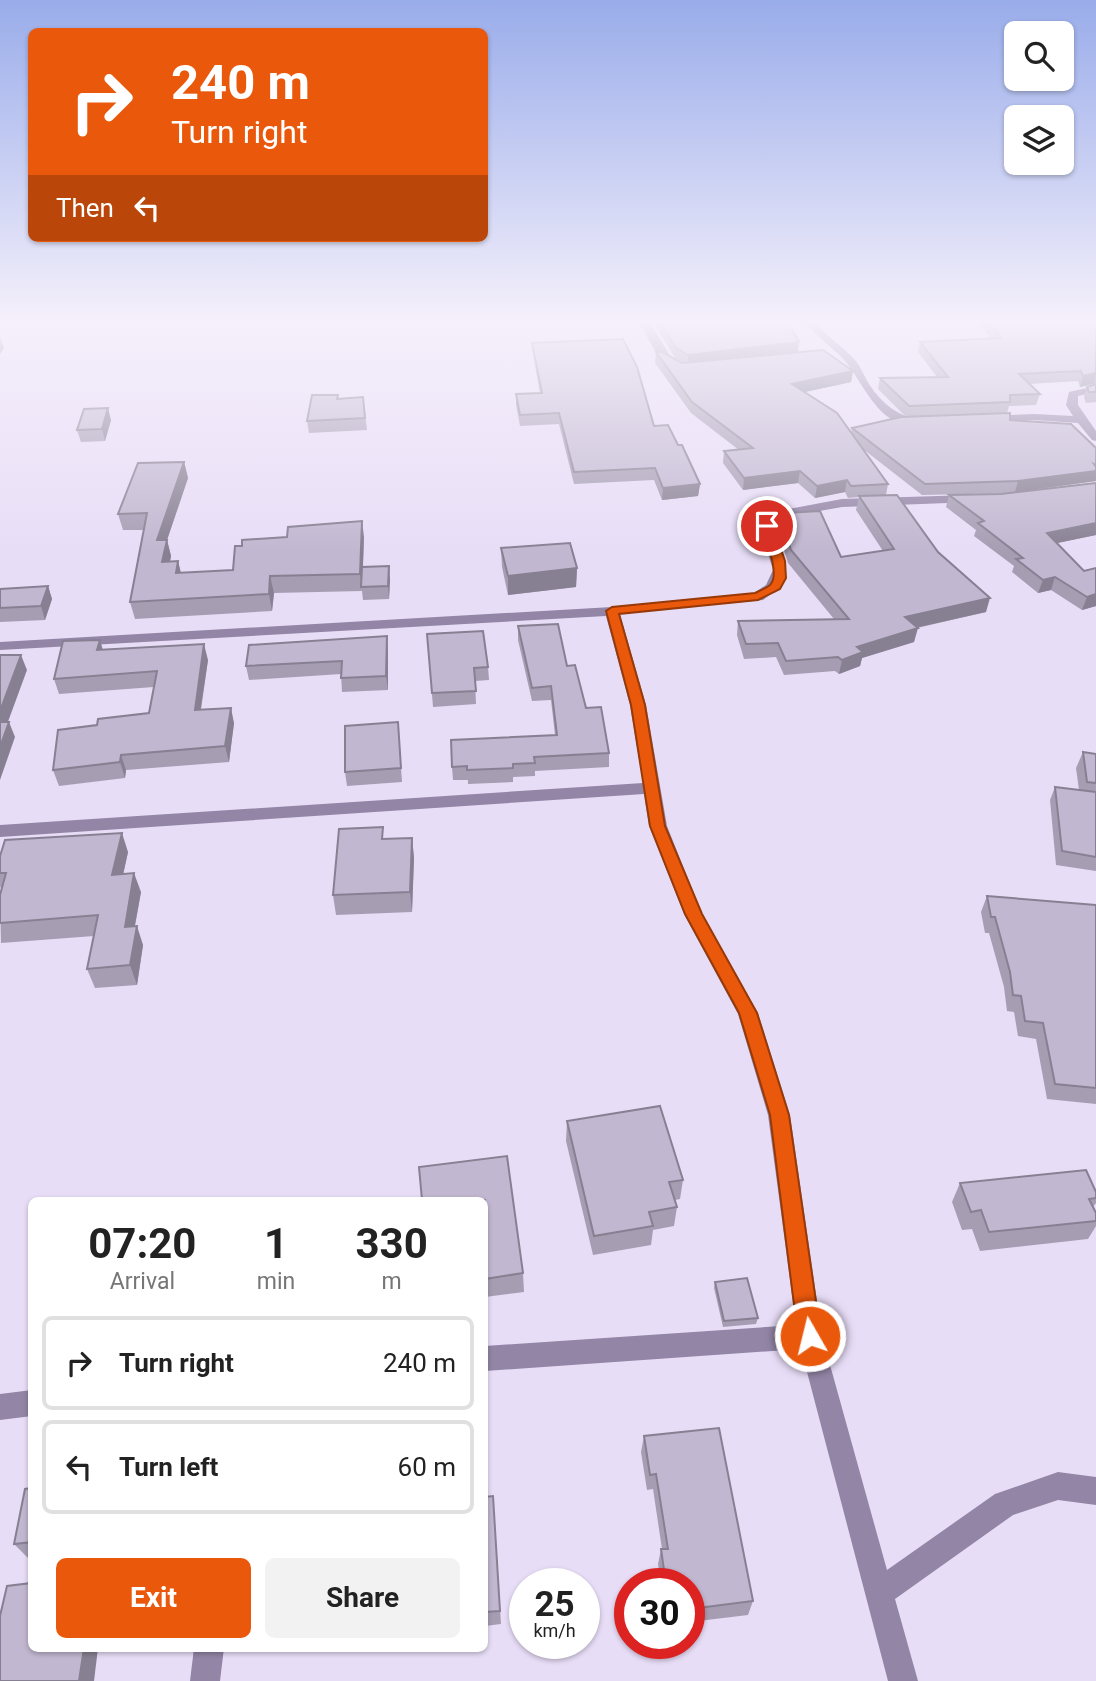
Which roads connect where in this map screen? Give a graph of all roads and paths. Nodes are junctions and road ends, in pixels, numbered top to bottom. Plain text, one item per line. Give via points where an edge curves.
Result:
1 (875, 396) edge
2 (1073, 396) edge
3 (979, 419) edge
4 (1081, 420) junction
5 (932, 423) edge
6 (1096, 438) edge
7 (989, 499) edge
8 (612, 611) junction
9 (0, 646) edge
10 (653, 788) junction
11 (0, 831) edge
12 (810, 1336) junction
13 (488, 1359) edge
14 (28, 1404) edge
15 (0, 1407) edge
16 (1096, 1491) edge
17 (878, 1594) junction
18 (209, 1652) edge
19 (205, 1681) edge
20 (902, 1681) edge

1 - 5 street via 904,423
2 - 4 street via 1072,405
3 - 4 street
4 - 6 street
7 - 8 street via 907,499 767,517 779,561 776,587 758,597
8 - 9 street
8 - 10 street via 638,705
10 - 11 street
10 - 12 street via 657,826 693,914 748,1013 779,1115
12 - 13 street
12 - 17 street
14 - 15 street
16 - 17 street via 1058,1486 1005,1504
17 - 20 street
18 - 19 street

